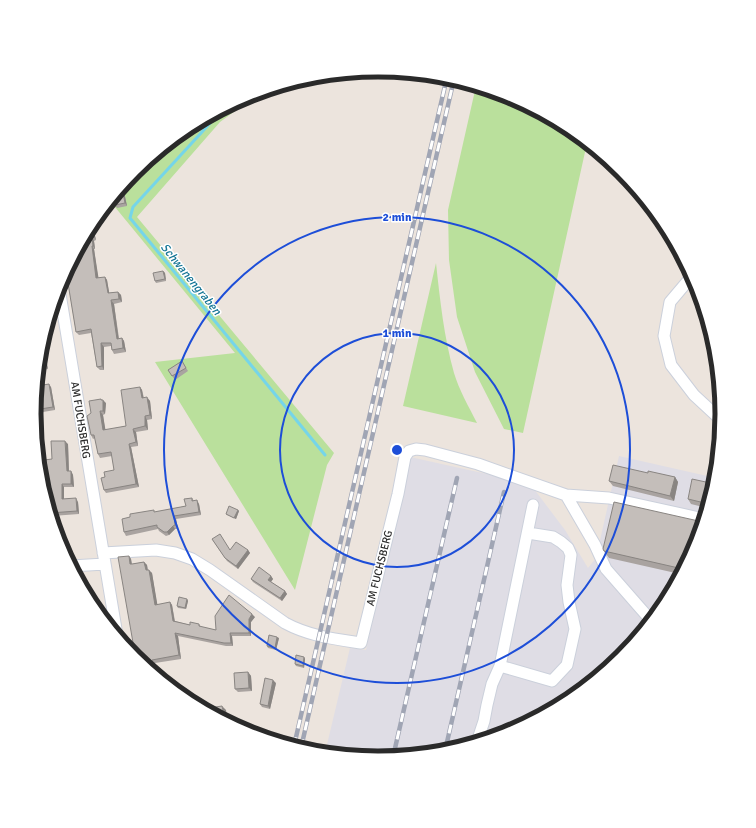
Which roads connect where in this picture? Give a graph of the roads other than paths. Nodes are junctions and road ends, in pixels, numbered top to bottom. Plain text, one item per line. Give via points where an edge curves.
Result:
1 (687, 281) edge
2 (61, 301) edge
3 (715, 414) edge
4 (566, 495) junction
5 (533, 505) dead end
6 (698, 518) edge
7 (528, 533) junction
8 (103, 553) junction
9 (105, 564) junction
10 (77, 566) edge
11 (647, 616) edge
12 (115, 624) edge
13 (500, 666) junction
14 (479, 735) edge

1 - 3 street via 670,302 664,336 672,365 694,395
2 - 8 street, AM FUCHSBERG
4 - 6 street via 609,498
4 - 8 street, AM FUCHSBERG via 478,464 425,450 416,449 409,452 405,457 360,644 308,634 285,623 192,559 156,550
4 - 11 street via 601,560
5 - 7 street
7 - 13 street
7 - 13 street via 553,537 568,548 571,555 566,585 575,629 567,665 552,681
8 - 9 street, AM FUCHSBERG
9 - 10 street
9 - 12 street, AM FUCHSBERG
13 - 14 street via 492,684

